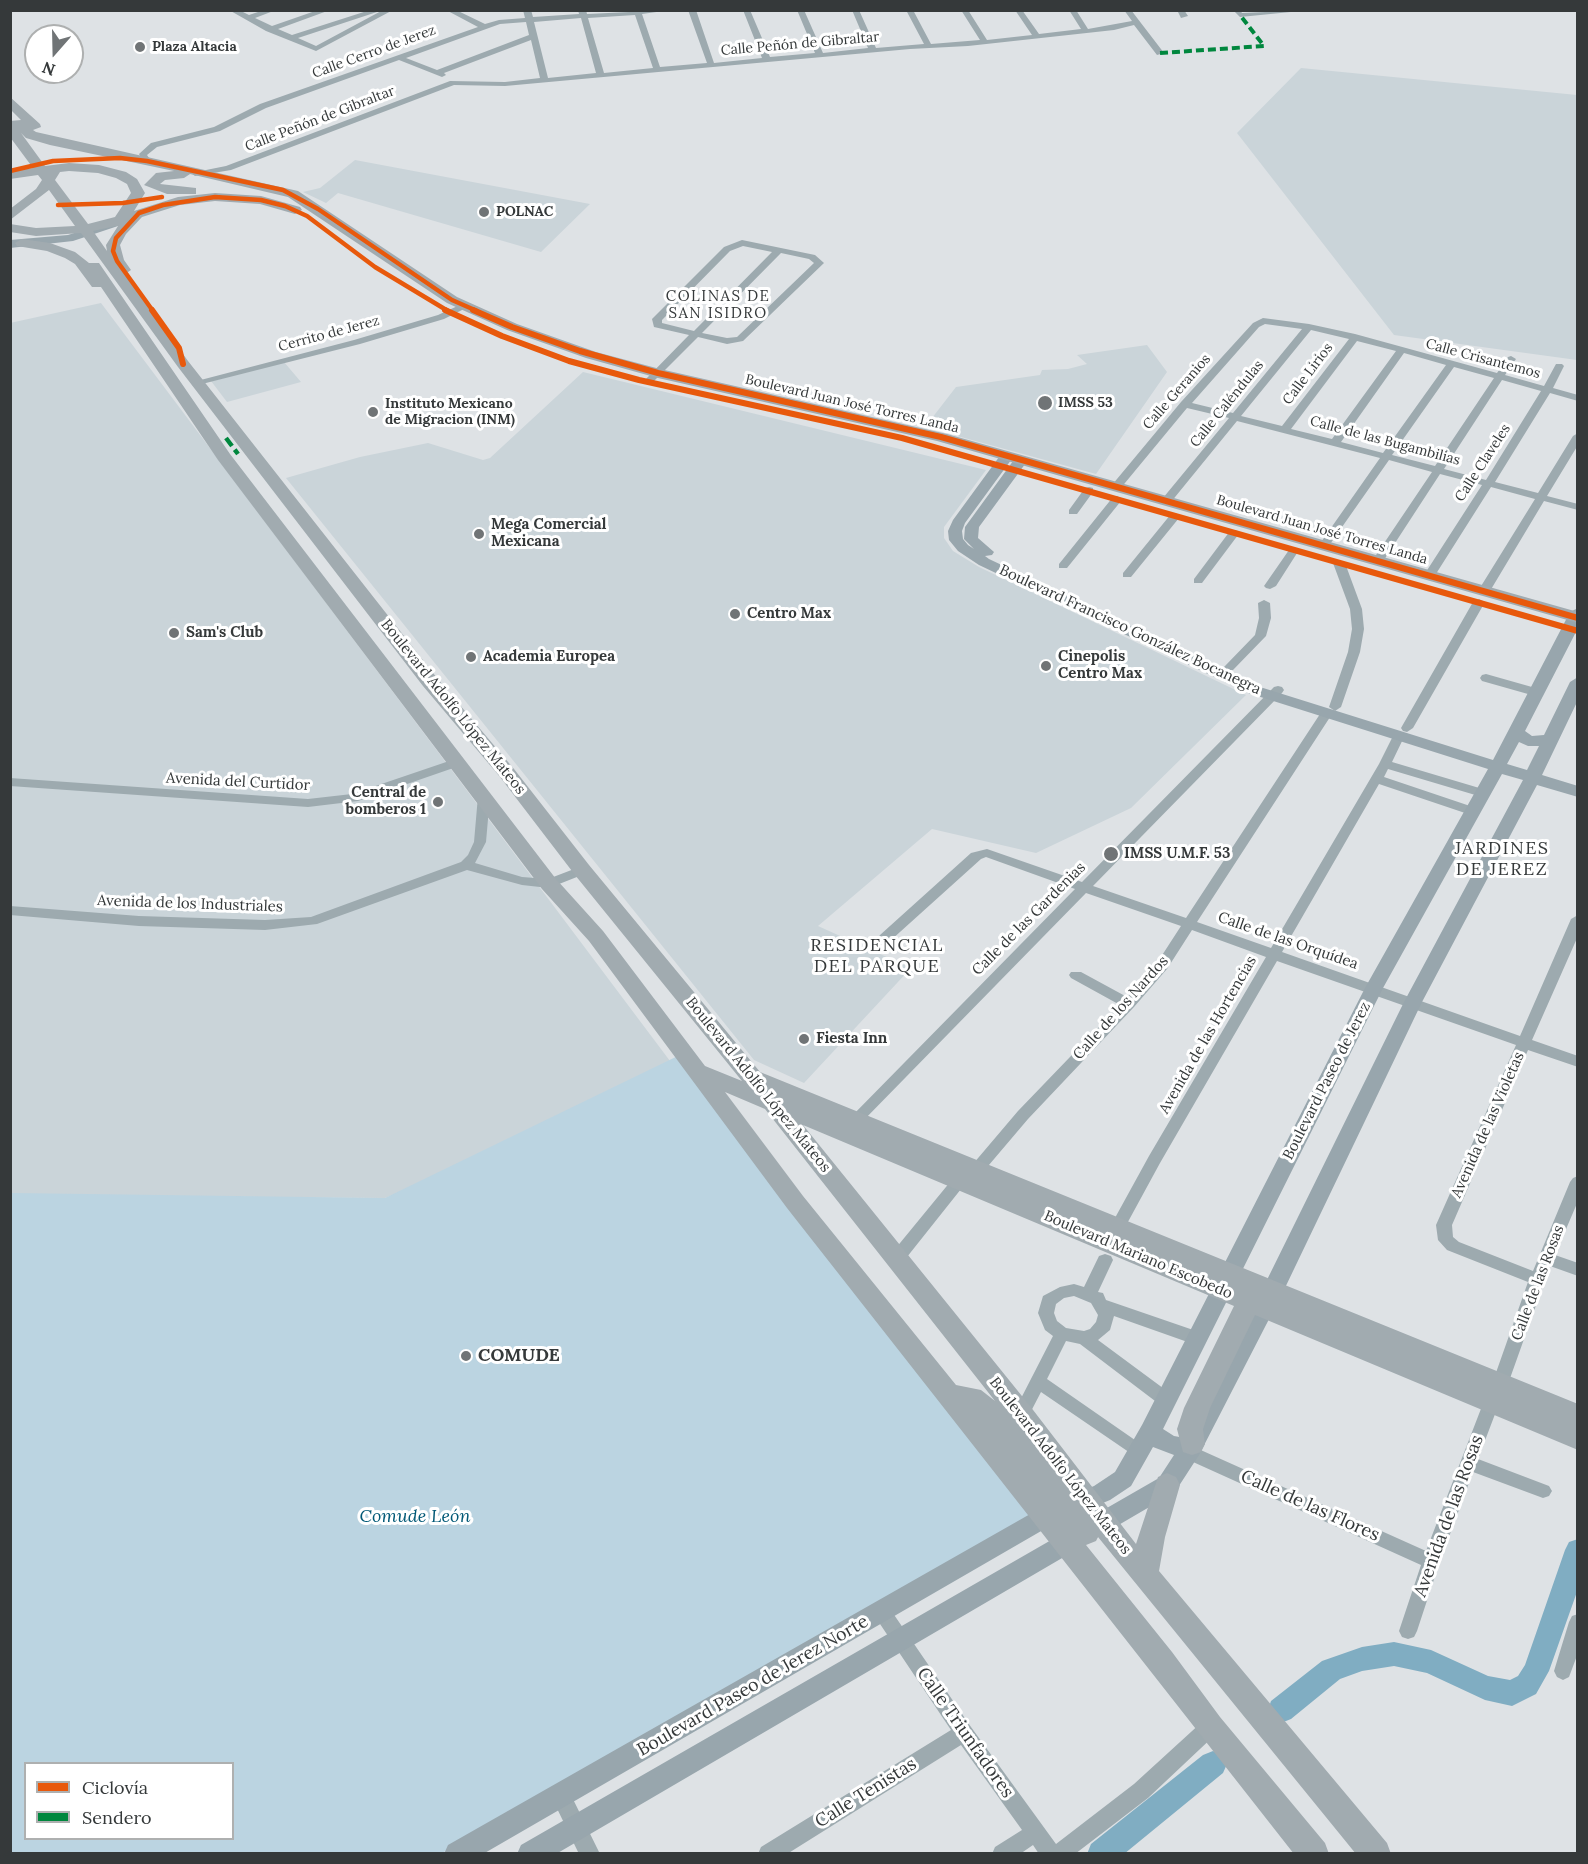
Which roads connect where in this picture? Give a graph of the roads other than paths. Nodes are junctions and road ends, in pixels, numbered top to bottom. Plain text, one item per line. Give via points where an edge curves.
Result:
1 (232, 10) edge
2 (273, 10) edge
3 (327, 10) edge
4 (379, 10) edge
5 (390, 10) edge
6 (449, 10) edge
7 (668, 10) edge
8 (692, 10) edge
9 (746, 10) edge
10 (800, 10) edge
11 (855, 10) edge
12 (909, 10) edge
13 (964, 10) edge
14 (1018, 10) edge
15 (1072, 10) edge
16 (1127, 10) edge
17 (1308, 10) edge
18 (637, 11) edge
19 (1286, 11) edge
20 (527, 13) edge
21 (583, 13) edge
22 (1238, 13) edge
23 (248, 18) junction
24 (1136, 22) junction
25 (485, 27) junction
26 (269, 29) junction
27 (1085, 29) junction
28 (532, 37) junction
29 (1037, 37) junction
30 (289, 38) junction
31 (983, 40) junction
32 (928, 45) junction
33 (873, 50) junction
34 (1160, 53) dead end
35 (820, 55) junction
36 (400, 58) junction
37 (767, 60) junction
38 (711, 66) junction
39 (657, 69) junction
40 (436, 73) junction
41 (600, 74) junction
42 (543, 76) junction
43 (453, 84) junction
44 (10, 101) edge
45 (12, 122) edge
46 (10, 152) edge
47 (147, 160) junction
48 (10, 162) edge
49 (10, 173) edge
50 (200, 173) junction
51 (182, 174) junction
52 (265, 186) junction
53 (139, 213) junction
54 (10, 216) edge
55 (307, 216) junction
56 (10, 228) edge
57 (16, 244) edge
58 (779, 250) junction
59 (101, 253) junction
60 (70, 255) junction
61 (117, 261) junction
62 (458, 310) junction
63 (1263, 321) joint
64 (1309, 327) junction
65 (695, 334) junction
66 (1355, 337) junction
67 (1402, 350) junction
68 (1510, 359) dead end
69 (183, 364) junction
70 (1451, 364) junction
71 (1559, 366) dead end
72 (166, 370) junction
73 (649, 377) junction
74 (1498, 377) junction
75 (198, 382) junction
76 (1548, 390) junction
77 (1578, 398) edge
78 (1185, 404) junction
79 (1237, 417) junction
80 (1286, 430) junction
81 (1578, 436) edge
82 (1335, 443) junction
83 (1385, 456) junction
84 (1010, 462) junction
85 (1436, 470) junction
86 (1488, 483) junction
87 (1089, 490) junction
88 (1117, 493) junction
89 (1540, 497) junction
90 (1578, 507) edge
91 (1171, 508) junction
92 (1073, 512) dead end
93 (1234, 533) junction
94 (1324, 545) junction
95 (1293, 550) junction
96 (1378, 561) junction
97 (1339, 563) junction
98 (1063, 566) dead end
99 (1127, 575) dead end
100 (1430, 575) junction
101 (1198, 581) dead end
102 (1270, 586) dead end
103 (1482, 596) junction
104 (1264, 603) dead end
105 (1575, 621) edge
106 (1158, 647) junction
107 (1183, 647) junction
108 (1229, 668) junction
109 (1486, 678) dead end
110 (1578, 682) edge
111 (1535, 692) junction
112 (1275, 693) junction
113 (1330, 710) junction
114 (1515, 731) junction
115 (1403, 732) junction
116 (1550, 740) junction
117 (458, 762) junction
118 (1500, 763) junction
119 (1385, 764) junction
120 (1534, 774) junction
121 (1376, 779) junction
122 (10, 782) edge
123 (1578, 782) edge
124 (1578, 792) edge
125 (1482, 793) junction
126 (484, 796) junction
127 (1472, 811) junction
128 (466, 866) junction
129 (567, 876) junction
130 (1086, 886) junction
131 (10, 910) edge
132 (1578, 919) edge
133 (1190, 924) junction
134 (885, 938) dead end
135 (1274, 953) junction
136 (1076, 975) dead end
137 (1374, 988) junction
138 (1413, 1002) junction
139 (1129, 1004) junction
140 (1524, 1043) junction
141 (1578, 1062) edge
142 (699, 1072) junction
143 (750, 1076) junction
144 (772, 1102) junction
145 (850, 1126) junction
146 (820, 1162) junction
147 (969, 1174) junction
148 (1578, 1182) edge
149 (1118, 1227) junction
150 (897, 1258) junction
151 (1547, 1258) junction
152 (1105, 1260) dead end
153 (1578, 1270) edge
154 (1537, 1279) junction
155 (1225, 1281) junction
156 (1089, 1294) junction
157 (1262, 1300) junction
158 (1102, 1305) junction
159 (1062, 1334) junction
160 (1084, 1338) junction
161 (1196, 1338) junction
162 (1038, 1382) junction
163 (1496, 1392) junction
164 (1165, 1399) junction
165 (1197, 1408) junction
166 (1021, 1414) junction
167 (1578, 1416) edge
168 (1578, 1439) edge
169 (1144, 1442) junction
170 (1190, 1448) junction
171 (1468, 1463) junction
172 (1167, 1485) junction
173 (1543, 1491) dead end
174 (1065, 1508) junction
175 (1086, 1534) junction
176 (1431, 1561) junction
177 (1145, 1573) junction
178 (882, 1612) junction
179 (1578, 1622) edge
180 (1408, 1631) dead end
181 (900, 1639) junction
182 (1563, 1671) dead end
183 (1210, 1727) junction
184 (963, 1733) junction
185 (561, 1796) junction
186 (576, 1828) junction
187 (1035, 1832) junction
188 (457, 1854) edge
189 (531, 1854) edge
190 (590, 1854) edge
191 (768, 1854) edge
192 (1002, 1854) edge
193 (1051, 1854) edge
194 (1058, 1854) edge
195 (1314, 1854) edge
196 (1376, 1854) edge

1 - 23 street
2 - 23 street
3 - 26 street
4 - 30 street
5 - 30 street via 319,49
6 - 25 street
7 - 18 street, Calle Cerro de Jerez
8 - 38 street
9 - 37 street
10 - 35 street
11 - 33 street
12 - 32 street
13 - 31 street
14 - 29 street
15 - 27 street
16 - 24 street
17 - 19 street
18 - 21 street, Calle Cerro de Jerez
18 - 39 street
19 - 22 street
20 - 21 street, Calle Cerro de Jerez
20 - 25 street, Calle Cerro de Jerez
20 - 28 street
21 - 41 street
23 - 26 street
24 - 27 street, Calle Peñón de Gibraltar
24 - 34 street
25 - 36 street, Calle Cerro de Jerez
26 - 30 street
27 - 29 street, Calle Peñón de Gibraltar
28 - 40 street
28 - 42 street
29 - 31 street, Calle Peñón de Gibraltar
31 - 32 street, Calle Peñón de Gibraltar
32 - 33 street, Calle Peñón de Gibraltar
33 - 35 street, Calle Peñón de Gibraltar
35 - 37 street, Calle Peñón de Gibraltar
36 - 40 street
36 - 47 street, Calle Cerro de Jerez via 263,106 217,129 154,145 143,154
37 - 38 street, Calle Peñón de Gibraltar
38 - 39 street, Calle Peñón de Gibraltar
39 - 41 street, Calle Peñón de Gibraltar
40 - 43 street via 453,80
41 - 42 street, Calle Peñón de Gibraltar
42 - 43 street, Calle Peñón de Gibraltar via 491,85
43 - 50 street, Calle Peñón de Gibraltar via 228,168
44 - 54 main road via 51,145 56,168 48,184
45 - 47 main road, Boulevard Juan José Torres Landa via 36,137
45 - 48 main road via 38,153 27,161
45 - 59 main road, Boulevard Adolfo López Mateos
46 - 72 main road, Boulevard Adolfo López Mateos
47 - 49 main road via 72,159 40,163
47 - 50 main road, Boulevard Juan José Torres Landa
49 - 59 main road via 88,168 121,175 136,187 137,197 110,231
50 - 51 street, Calle Peñón de Gibraltar
50 - 52 main road, Boulevard Juan José Torres Landa
51 - 52 main road
51 - 55 main road via 161,176 151,185 167,190 266,197 289,204
52 - 62 main road, Boulevard Juan José Torres Landa via 300,198
53 - 55 main road, Boulevard Juan José Torres Landa via 178,201 232,197 275,203
53 - 56 main road, Boulevard Juan José Torres Landa via 77,230 36,232
53 - 57 main road via 69,238
53 - 61 main road via 116,238 113,251
55 - 62 main road, Boulevard Juan José Torres Landa via 375,267
57 - 60 main road
58 - 65 street
58 - 65 street via 819,262 740,339 727,341
58 - 65 street via 742,243 730,246 655,322
59 - 69 main road, Boulevard Adolfo López Mateos
60 - 61 main road via 76,245 91,242 102,246
60 - 72 main road via 80,261 148,353
61 - 69 main road via 179,348
62 - 73 main road, Boulevard Juan José Torres Landa via 565,360
62 - 75 street, Cerrito de Jerez via 357,342
63 - 64 street, Calle Crisantemos
63 - 78 street, Calle Geranios
64 - 66 street, Calle Crisantemos
64 - 79 street, Calle Caléndulas
65 - 73 street
66 - 67 street, Calle Crisantemos
66 - 80 street, Calle Lirios
67 - 70 street, Calle Crisantemos
67 - 82 street
68 - 74 street
69 - 75 main road, Boulevard Adolfo López Mateos
70 - 74 street, Calle Crisantemos
70 - 83 street
71 - 76 street, Calle Claveles
72 - 117 main road, Boulevard Adolfo López Mateos via 242,482
73 - 84 main road, Boulevard Juan José Torres Landa
74 - 76 street, Calle Crisantemos
74 - 85 street
75 - 129 main road, Boulevard Adolfo López Mateos via 430,682 507,773
76 - 77 street, Calle Crisantemos
76 - 86 street, Calle Claveles
78 - 79 street, Calle de las Bugambilias
78 - 88 street, Calle Geranios
79 - 80 street, Calle de las Bugambilias
79 - 91 street, Calle Caléndulas
80 - 82 street, Calle de las Bugambilias
81 - 89 street, Avenida de las Hortencias
82 - 83 street, Calle de las Bugambilias
83 - 85 street, Calle de las Bugambilias
83 - 94 street
84 - 87 main road, Boulevard Juan José Torres Landa
84 - 88 main road, Boulevard Juan José Torres Landa
84 - 106 main road, Boulevard Francisco González Bocanegra via 958,523 956,540 984,562
84 - 107 main road, Boulevard Francisco González Bocanegra via 972,527 974,544
85 - 86 street, Calle de las Bugambilias
85 - 96 street
86 - 89 street, Calle de las Bugambilias
86 - 100 street, Calle Claveles
87 - 88 main road, Boulevard Juan José Torres Landa
87 - 92 street
88 - 91 main road, Boulevard Juan José Torres Landa
88 - 98 street, Calle Geranios
89 - 90 street, Calle de las Bugambilias
89 - 103 street, Avenida de las Hortencias
91 - 93 main road, Boulevard Juan José Torres Landa
91 - 94 main road, Boulevard Juan José Torres Landa
91 - 99 street, Calle Caléndulas
93 - 95 main road, Boulevard Juan José Torres Landa
93 - 101 street
94 - 96 main road, Boulevard Juan José Torres Landa
95 - 97 main road, Boulevard Juan José Torres Landa
95 - 102 street
96 - 100 main road, Boulevard Juan José Torres Landa
97 - 103 main road, Boulevard Juan José Torres Landa
97 - 113 street, Calle de los Nardos via 1358,629 1354,652
100 - 103 main road, Boulevard Juan José Torres Landa
103 - 105 main road, Boulevard Juan José Torres Landa
103 - 115 street, Avenida de las Hortencias
104 - 108 street via 1260,636
105 - 111 main road, Boulevard Paseo de Jerez
106 - 107 main road
106 - 112 main road, Boulevard Francisco González Bocanegra
107 - 108 main road, Boulevard Francisco González Bocanegra
108 - 112 main road, Boulevard Francisco González Bocanegra
109 - 111 street
110 - 116 main road
111 - 114 main road, Boulevard Paseo de Jerez
112 - 113 main road, Boulevard Francisco González Bocanegra
112 - 130 street, Calle de las Gardenias
113 - 115 main road, Boulevard Francisco González Bocanegra
113 - 133 street, Calle de los Nardos
114 - 116 main road via 1528,741
114 - 118 main road, Boulevard Paseo de Jerez
115 - 118 main road, Boulevard Francisco González Bocanegra
115 - 119 street, Avenida de las Hortencias
116 - 120 main road
117 - 122 street, Avenida del Curtidor via 354,798 308,803
117 - 126 main road, Boulevard Adolfo López Mateos
117 - 129 main road via 480,763 490,771
118 - 120 main road, Boulevard Francisco González Bocanegra
118 - 125 main road, Boulevard Paseo de Jerez
119 - 121 street, Avenida de las Hortencias
119 - 125 street
120 - 123 main road, Boulevard Francisco González Bocanegra
120 - 124 main road, Boulevard Francisco González Bocanegra
120 - 138 main road
121 - 127 street
121 - 135 street, Avenida de las Hortencias
125 - 127 main road, Boulevard Paseo de Jerez
126 - 128 street via 480,842
126 - 129 main road, Boulevard Adolfo López Mateos
127 - 137 main road, Boulevard Paseo de Jerez
128 - 129 street via 522,880
128 - 131 street, Avenida de los Industriales via 330,916 291,925 139,921
129 - 142 main road, Boulevard Adolfo López Mateos via 596,936
129 - 143 main road, Boulevard Adolfo López Mateos via 619,913
130 - 133 street, Calle de las Orquídea
130 - 134 street, Calle de las Orquídea via 987,853 975,856
130 - 145 street, Calle de las Gardenias
132 - 140 street, Avenida de las Violetas
133 - 135 street, Calle de las Orquídea
133 - 139 street, Calle de los Nardos via 1162,966
135 - 137 street, Calle de las Orquídea
135 - 149 street, Avenida de las Hortencias
136 - 139 street
137 - 138 street, Calle de las Orquídea
137 - 155 main road, Boulevard Paseo de Jerez
138 - 140 street, Calle de las Orquídea
138 - 157 main road
139 - 147 street, Calle de los Nardos
140 - 141 street, Calle de las Orquídea
140 - 154 street, Avenida de las Violetas via 1443,1233 1446,1240 1464,1251
142 - 144 main road, Boulevard Mariano Escobedo
142 - 174 main road, Boulevard Adolfo López Mateos via 795,1202 947,1394
143 - 144 main road, Boulevard Adolfo López Mateos
143 - 145 main road, Boulevard Mariano Escobedo
144 - 145 main road, Boulevard Mariano Escobedo
144 - 146 main road, Boulevard Adolfo López Mateos
145 - 146 main road via 831,1144
145 - 147 main road, Boulevard Mariano Escobedo
146 - 150 main road, Boulevard Adolfo López Mateos
147 - 149 main road, Boulevard Mariano Escobedo
147 - 150 street, Calle de los Nardos
147 - 155 main road, Boulevard Mariano Escobedo
148 - 151 street, Calle de las Rosas
149 - 155 main road, Boulevard Mariano Escobedo
150 - 166 main road, Boulevard Adolfo López Mateos
151 - 153 street
151 - 154 street, Calle de las Rosas
152 - 156 street
154 - 163 street, Calle de las Rosas
155 - 157 main road, Boulevard Mariano Escobedo
155 - 161 main road, Boulevard Paseo de Jerez
156 - 158 street
156 - 159 street via 1074,1290 1049,1301 1046,1313 1051,1325
157 - 163 main road, Boulevard Mariano Escobedo
157 - 165 main road
157 - 170 main road
158 - 160 street via 1104,1325 1096,1334
158 - 161 street
159 - 160 street
159 - 162 street
160 - 164 street
161 - 164 main road, Boulevard Paseo de Jerez
162 - 166 street
162 - 169 street
163 - 167 main road, Boulevard Mariano Escobedo
163 - 168 main road, Boulevard Mariano Escobedo
163 - 171 street, Avenida de las Rosas
164 - 165 main road via 1184,1400
164 - 169 main road, Boulevard Paseo de Jerez
165 - 170 main road via 1190,1429
166 - 174 main road, Boulevard Adolfo López Mateos
169 - 170 main road
169 - 174 main road, Boulevard Paseo de Jerez via 1123,1479 1102,1493
170 - 172 main road
170 - 176 street, Calle de las Flores
171 - 173 street
171 - 176 street, Avenida de las Rosas
172 - 175 main road
172 - 177 main road
174 - 175 main road, Boulevard Adolfo López Mateos
174 - 175 main road, Boulevard Adolfo López Mateos
174 - 178 main road, Boulevard Paseo de Jerez Norte
175 - 177 main road, Boulevard Adolfo López Mateos
175 - 181 main road, Boulevard Paseo de Jerez Norte
175 - 183 main road, Boulevard Adolfo López Mateos via 1162,1661
176 - 180 street, Avenida de las Rosas
177 - 196 main road, Boulevard Adolfo López Mateos
178 - 181 street, Calle Triunfadores
178 - 185 main road, Boulevard Paseo de Jerez Norte
179 - 182 street
181 - 184 street, Calle Triunfadores
181 - 186 main road, Boulevard Paseo de Jerez Norte
183 - 194 street via 1141,1791
183 - 195 main road, Boulevard Adolfo López Mateos
184 - 187 street, Calle Triunfadores
184 - 191 street, Calle Tenistas
185 - 186 street
185 - 188 main road, Boulevard Paseo de Jerez Norte
186 - 189 main road, Boulevard Paseo de Jerez Norte
186 - 190 street
187 - 192 street
187 - 193 street, Calle Triunfadores

